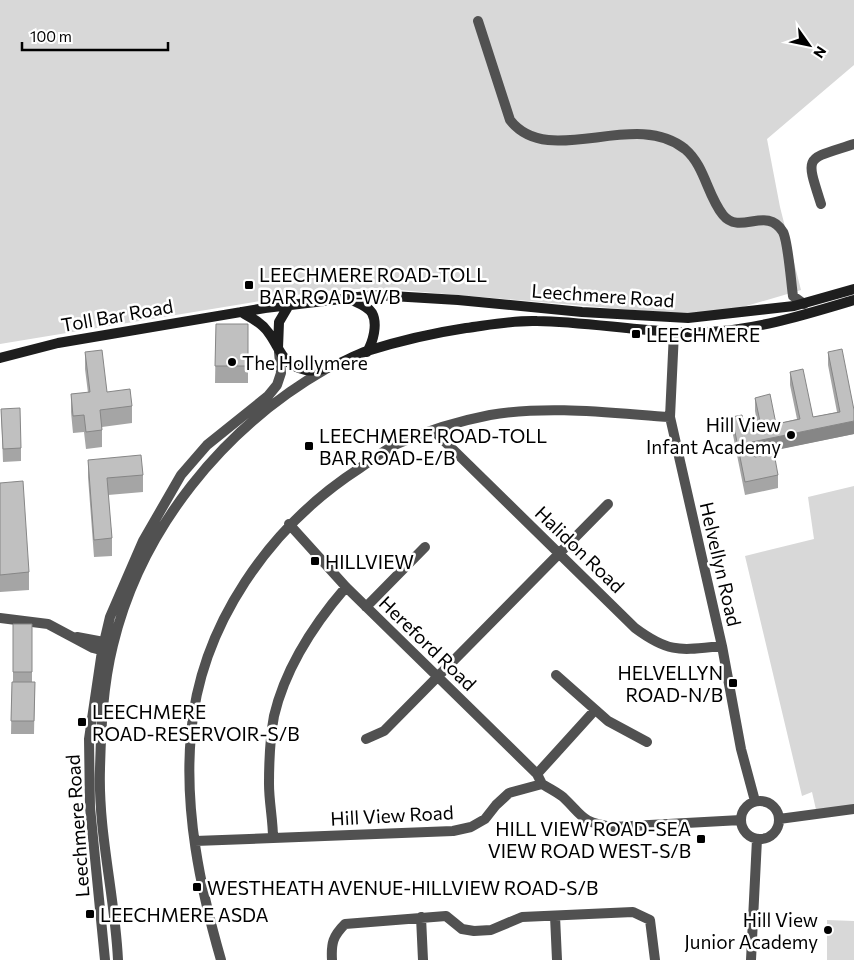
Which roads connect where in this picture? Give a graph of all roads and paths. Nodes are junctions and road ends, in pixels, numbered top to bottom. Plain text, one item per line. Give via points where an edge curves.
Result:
1 (478, 21) dead end
2 (854, 144) edge
3 (821, 204) dead end
4 (854, 289) edge
5 (347, 298) junction
6 (854, 300) edge
7 (804, 304) junction
8 (290, 305) junction
9 (264, 308) joint
10 (241, 312) junction
11 (674, 318) junction
12 (674, 332) junction
13 (278, 352) junction
14 (367, 352) junction
15 (0, 358) edge
16 (327, 368) junction
17 (670, 417) junction
18 (434, 431) junction
19 (608, 504) dead end
20 (290, 524) junction
21 (425, 547) dead end
22 (560, 554) junction
23 (346, 587) junction
24 (366, 607) junction
25 (0, 618) edge
26 (722, 646) junction
27 (107, 647) junction
28 (556, 675) dead end
29 (438, 677) junction
30 (595, 710) junction
31 (366, 738) dead end
32 (647, 742) dead end
33 (537, 774) junction
34 (542, 784) junction
35 (755, 801) junction
36 (854, 809) edge
37 (779, 819) junction
38 (741, 820) junction
39 (273, 838) junction
40 (757, 839) junction
41 (195, 841) junction
42 (555, 916) junction
43 (421, 917) junction
44 (105, 960) edge
45 (118, 960) edge
46 (221, 960) edge
47 (332, 960) edge
48 (423, 960) edge
49 (557, 960) edge
50 (655, 960) edge
51 (751, 960) edge

1 - 7 street via 510,120 517,130 527,136 558,140 623,134 668,138 686,150 700,167 723,215 733,223 772,220 783,232 792,296
2 - 3 street via 818,156 812,162 810,170
4 - 7 main road, Leechmere Road
5 - 8 main road, Leechmere Road
5 - 11 main road, Leechmere Road via 374,295 458,300
5 - 14 main road via 372,313 375,328
6 - 12 main road, Leechmere Road via 737,329
7 - 11 main road, Leechmere Road
8 - 9 main road, Leechmere Road
8 - 13 main road, Leechmere Road via 279,322
9 - 10 main road, Toll Bar Road
10 - 13 main road via 268,332
10 - 15 main road, Toll Bar Road via 58,343
11 - 12 main road
12 - 14 main road, Leechmere Road via 536,321 433,333
12 - 17 street, Helvellyn Road
13 - 16 main road via 288,362 308,370
13 - 27 street, Leechmere Road via 281,373 277,385 207,445 176,483 123,582 110,617
14 - 16 main road, Leechmere Road
16 - 27 street, Leechmere Road via 301,383 248,425 200,473 145,556
17 - 18 street via 580,411 523,412 458,422
17 - 26 street, Helvellyn Road
18 - 20 street via 396,444 329,490
18 - 22 street, Halidon Road
19 - 22 street
20 - 23 street, Hereford Road
20 - 41 street via 239,590 203,672 190,747 189,797
21 - 24 street
22 - 26 street, Halidon Road via 635,628 664,647 680,650
22 - 29 street
23 - 24 street, Hereford Road
23 - 39 street via 306,644 287,679 274,716 269,787
24 - 29 street, Hereford Road
25 - 27 street via 48,624
26 - 35 street, Helvellyn Road via 741,749
27 - 44 street, Leechmere Road via 89,739 90,807
27 - 45 street, Leechmere Road via 100,770
28 - 30 street
29 - 31 street via 384,731
29 - 33 street, Hereford Road
30 - 32 street via 608,721
30 - 33 street
33 - 34 street, Hereford Road
34 - 38 street via 562,796 578,815 594,824 613,827
34 - 39 street, Hill View Road via 509,793 485,819 471,827 453,831
35 - 37 street via 766,802 776,808
35 - 38 street via 742,811
36 - 37 street
37 - 40 street via 776,830 768,837
38 - 40 street via 743,828
39 - 41 street, Hill View Road
40 - 51 street
41 - 46 street
42 - 43 street via 522,917 491,930 474,931 462,929 446,916
42 - 49 street
42 - 50 street via 642,914 650,920 653,928
43 - 47 street via 345,924 331,944
43 - 48 street

